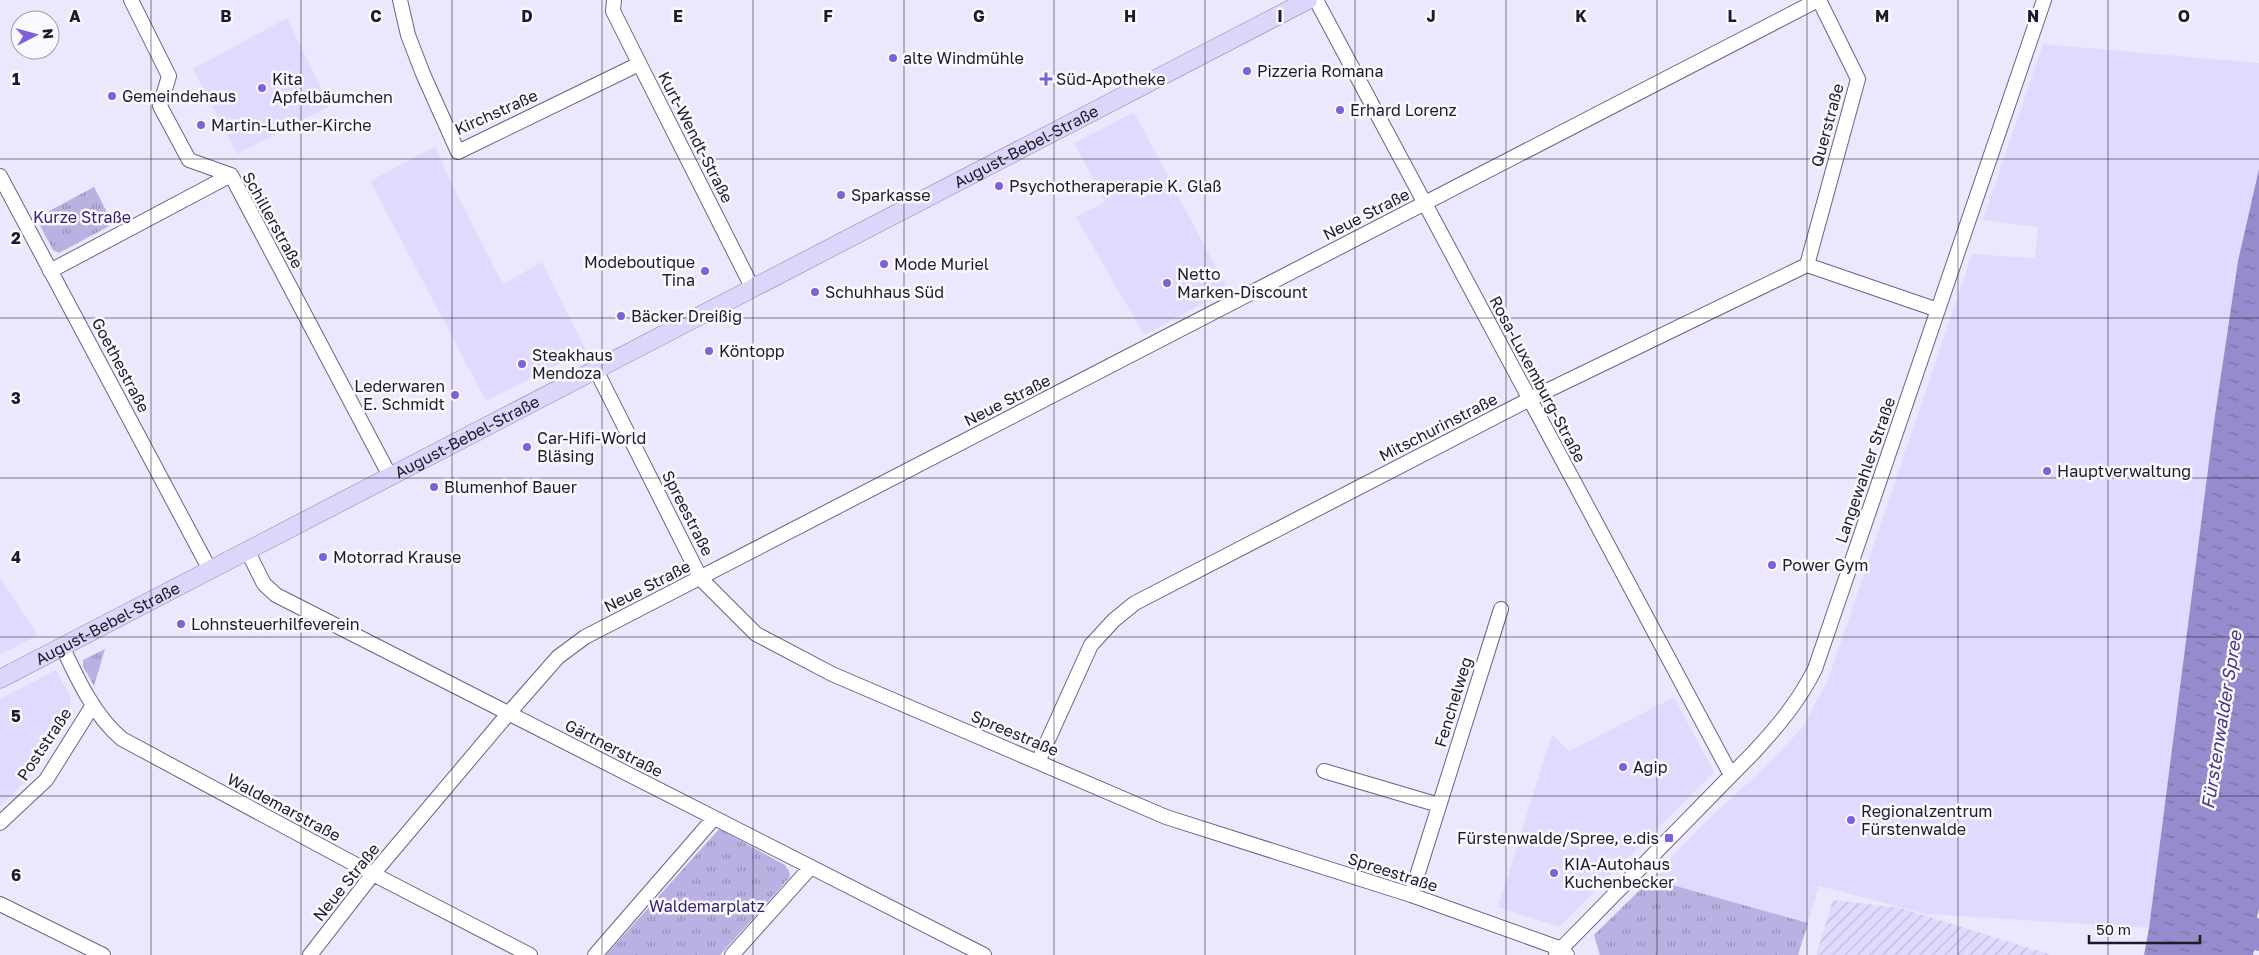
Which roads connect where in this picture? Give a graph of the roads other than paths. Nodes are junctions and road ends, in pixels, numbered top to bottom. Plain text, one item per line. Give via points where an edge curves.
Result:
1 (131, 0) edge
2 (400, 0) edge
3 (614, 0) edge
4 (1308, 0) edge
5 (1818, 0) edge
6 (2044, 0) edge
7 (639, 64) junction
8 (231, 175) junction
9 (0, 176) edge
10 (1424, 204) junction
11 (1807, 265) junction
12 (50, 271) junction
13 (753, 289) junction
14 (1938, 310) junction
15 (596, 370) junction
16 (1530, 399) junction
17 (390, 476) junction
18 (247, 550) junction
19 (210, 570) junction
20 (701, 579) junction
21 (1501, 609) dead end
22 (62, 646) junction
23 (0, 679) edge
24 (94, 704) junction
25 (508, 714) junction
26 (1038, 762) junction
27 (1324, 771) dead end
28 (1731, 774) junction
29 (1439, 805) junction
30 (714, 818) junction
31 (0, 823) edge
32 (810, 868) junction
33 (373, 874) junction
34 (1411, 895) junction
35 (0, 904) edge
36 (1561, 953) edge
37 (102, 955) edge
38 (310, 955) edge
39 (530, 955) edge
40 (595, 955) edge
41 (732, 955) edge
42 (984, 955) edge

1 - 8 street, Schillerstraße via 169,76 160,106 189,160
2 - 7 street, Kirchstraße via 408,35 458,152
3 - 7 street, Kurt-Wendt-Straße via 614,11
4 - 10 street, Rosa-Luxemburg-Straße
4 - 13 main road, August-Bebel-Straße
5 - 10 street, Neue Straße
5 - 11 street, Querstraße via 1858,78
6 - 14 street, Langewahler Straße
7 - 13 street, Kurt-Wendt-Straße
8 - 12 street
8 - 17 street, Schillerstraße
9 - 12 street, Goethestraße
10 - 16 street, Rosa-Luxemburg-Straße
10 - 20 street, Neue Straße
11 - 14 street
11 - 16 street, Mitschurinstraße
12 - 19 street, Goethestraße
13 - 15 main road, August-Bebel-Straße
14 - 28 street, Langewahler Straße via 1819,660 1802,695 1780,724
15 - 17 main road, August-Bebel-Straße
15 - 20 street, Spreestraße
16 - 26 street, Mitschurinstraße via 1135,603 1090,645
16 - 28 street, Rosa-Luxemburg-Straße
17 - 18 main road, August-Bebel-Straße
18 - 19 main road, August-Bebel-Straße
18 - 25 street, Gärtnerstraße via 264,584 276,595
19 - 22 main road, August-Bebel-Straße
20 - 25 street, Neue Straße via 585,637 558,657
20 - 26 street, Spreestraße via 756,634 832,674
21 - 29 street, Fenchelweg
22 - 23 main road, August-Bebel-Straße
22 - 24 street, Waldemarstraße
24 - 31 street, Poststraße via 46,780
24 - 33 street, Waldemarstraße via 113,732 129,744
25 - 30 street, Gärtnerstraße
25 - 33 street, Neue Straße
26 - 34 street, Spreestraße via 1166,817
27 - 29 street
28 - 36 street, Langewahler Straße
29 - 34 street, Fenchelweg
30 - 32 street, Gärtnerstraße
30 - 40 street
32 - 41 street
32 - 42 street, Gärtnerstraße
33 - 38 street, Neue Straße
33 - 39 street, Waldemarstraße
34 - 36 street, Spreestraße
35 - 37 street

